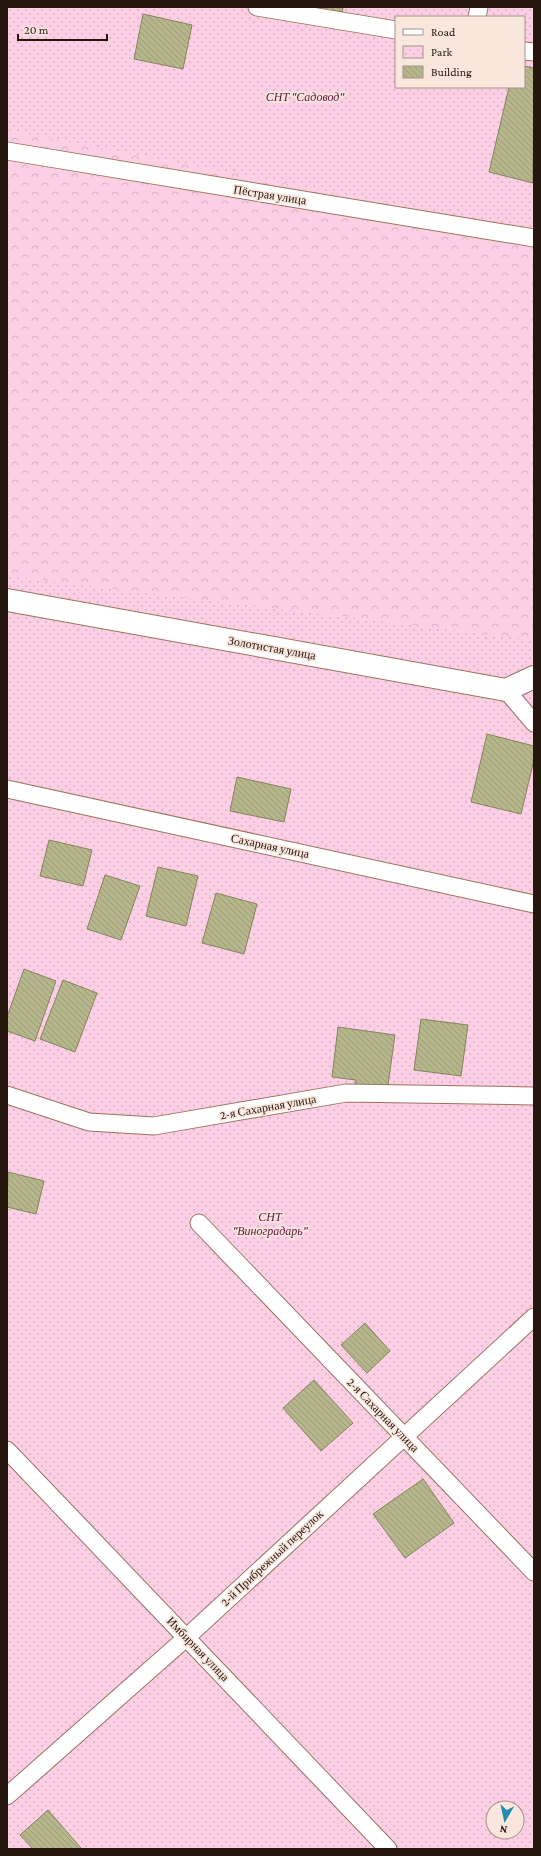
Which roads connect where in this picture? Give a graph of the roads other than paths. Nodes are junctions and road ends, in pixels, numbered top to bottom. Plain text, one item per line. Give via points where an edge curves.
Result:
1 (257, 7) edge
2 (395, 30) edge
3 (7, 151) edge
4 (534, 238) edge
5 (7, 600) edge
6 (534, 677) edge
7 (506, 690) junction
8 (534, 724) edge
9 (7, 789) edge
10 (534, 904) edge
11 (7, 1095) edge
12 (534, 1096) edge
13 (198, 1223) dead end
14 (534, 1317) edge
15 (403, 1436) junction
16 (7, 1450) edge
17 (534, 1572) edge
18 (187, 1637) junction
19 (7, 1796) edge
20 (388, 1849) edge

1 - 2 lane
3 - 4 lane, Пёстрая улица
5 - 7 street, Золотистая улица
6 - 7 street
7 - 8 lane
9 - 10 lane, Сахарная улица
11 - 12 lane, 2-я Сахарная улица via 89,1122 154,1126 346,1093
13 - 15 lane, 2-я Сахарная улица
14 - 15 lane, 2-й Прибрежный переулок
15 - 17 lane, 2-я Сахарная улица
15 - 18 lane, 2-й Прибрежный переулок
16 - 18 lane, Имбирная улица
18 - 19 lane, 2-й Прибрежный переулок
18 - 20 lane, Имбирная улица

